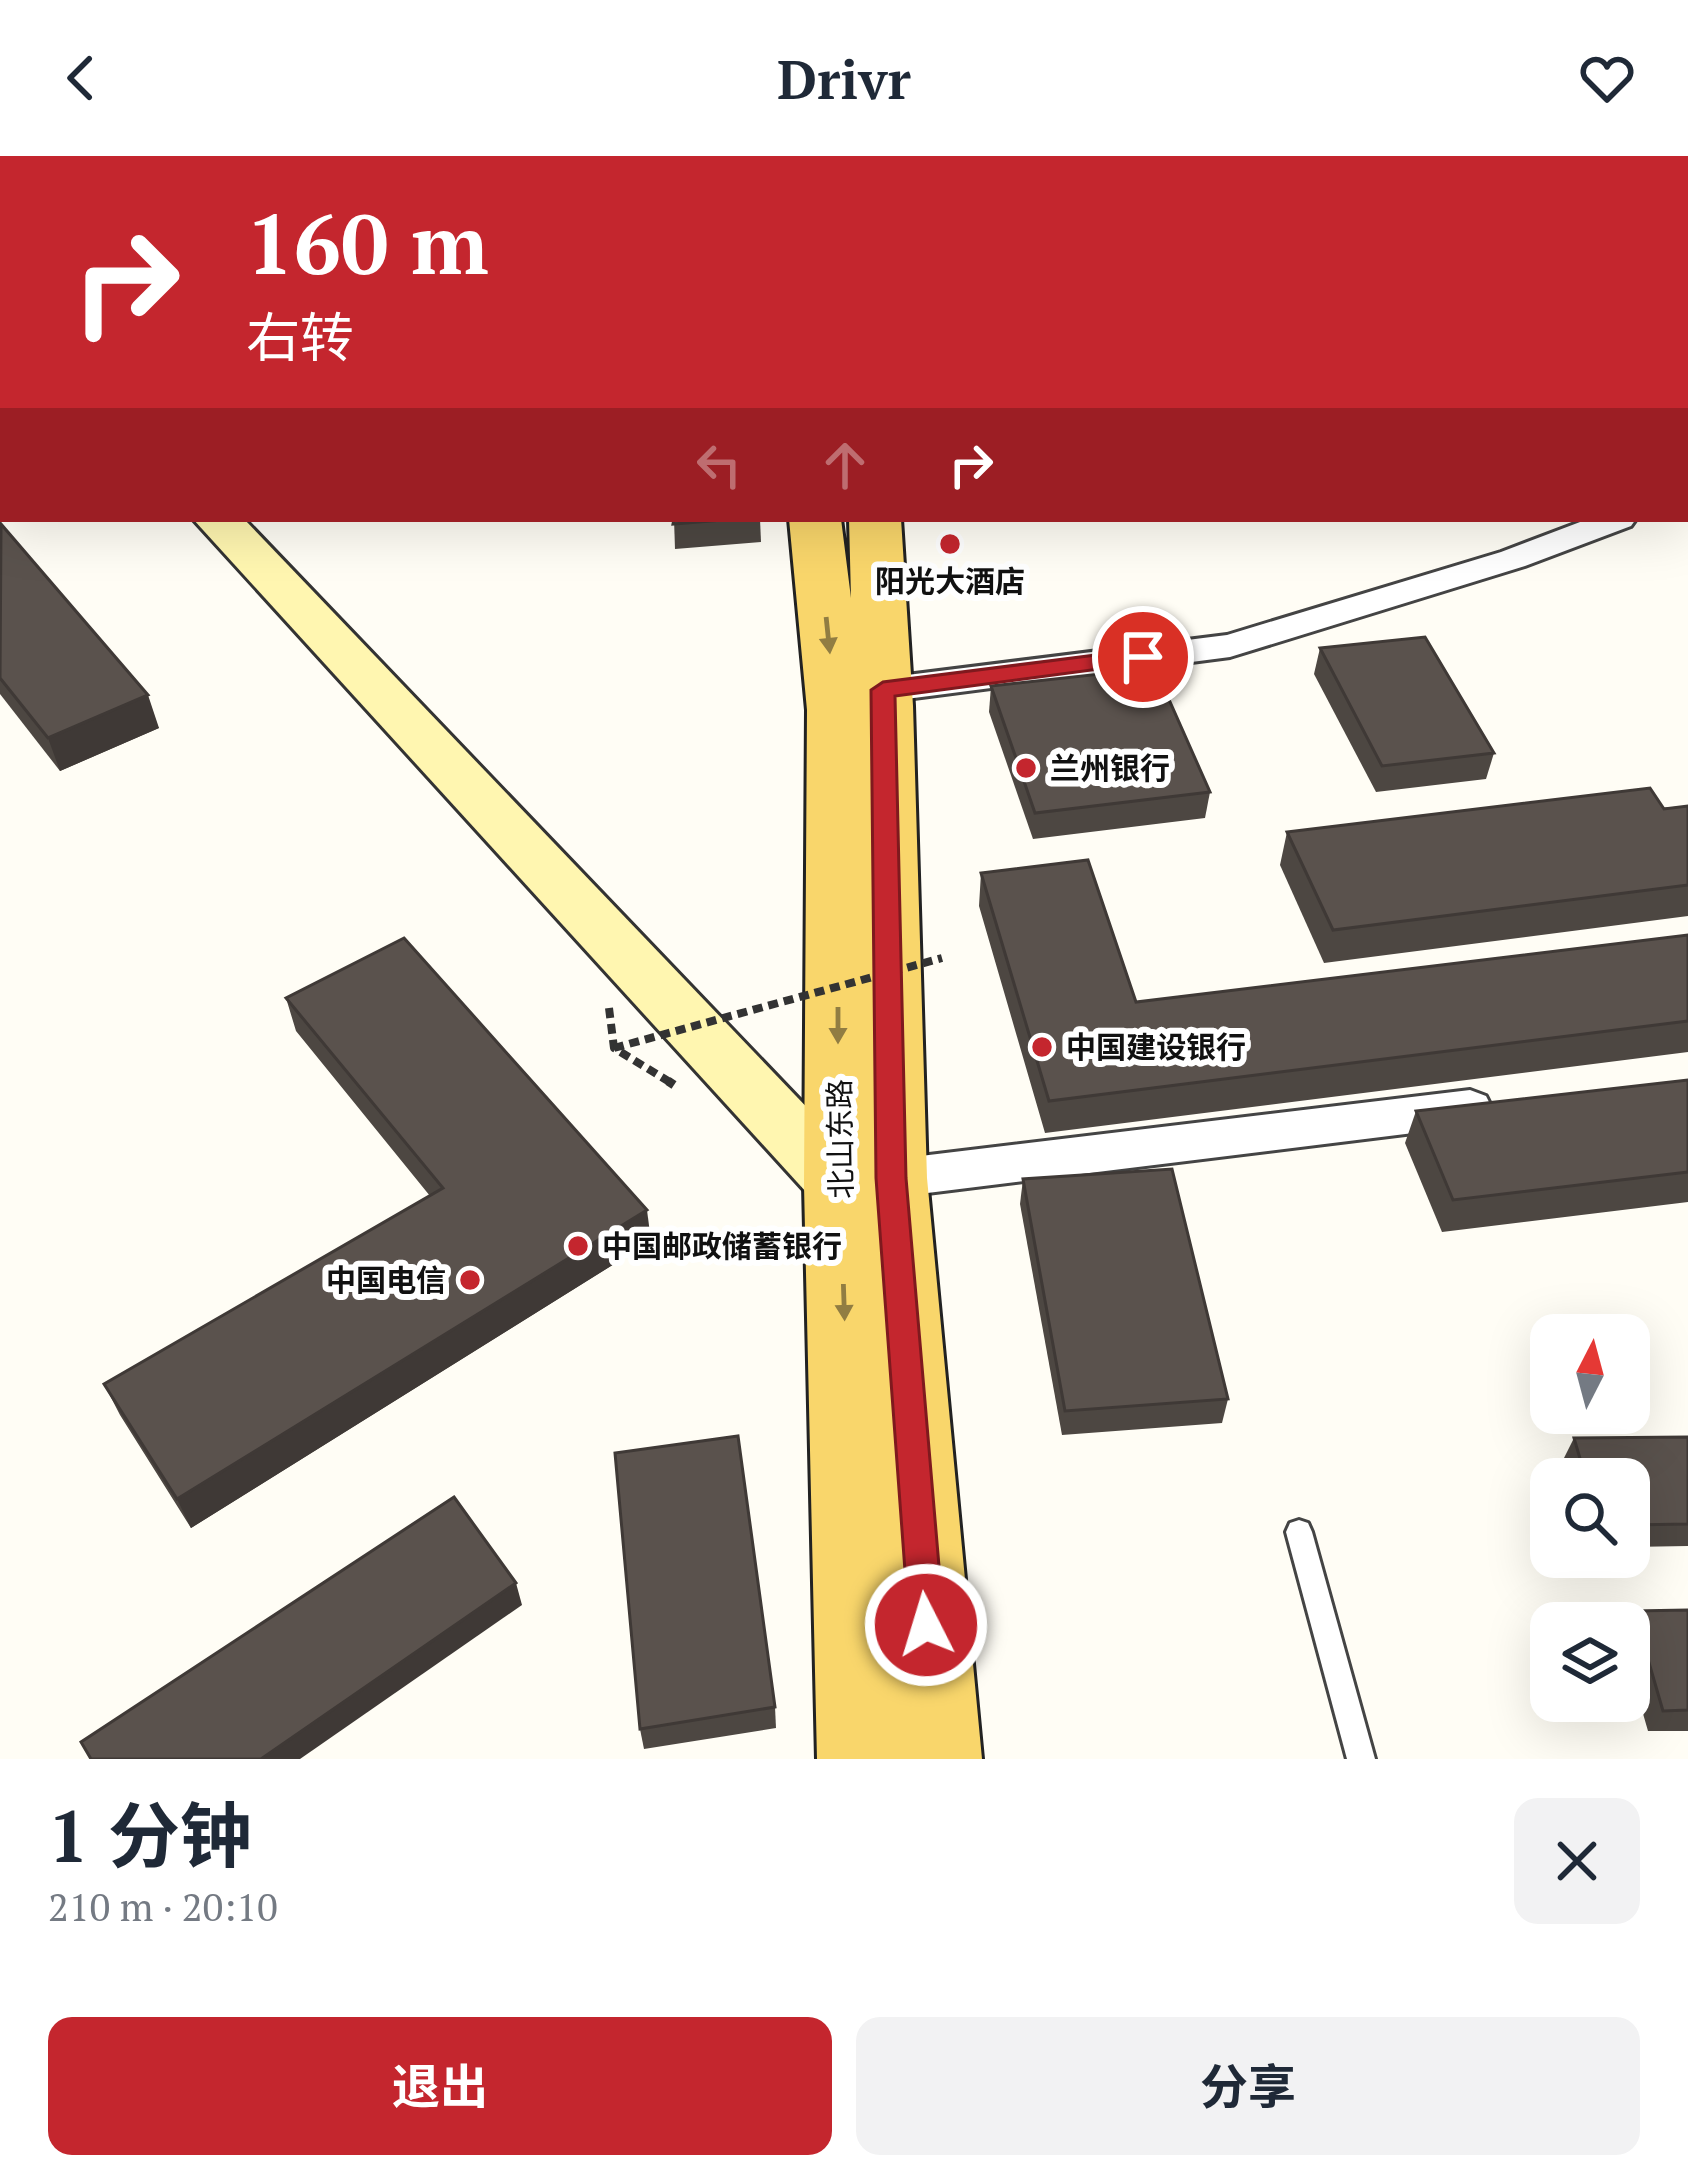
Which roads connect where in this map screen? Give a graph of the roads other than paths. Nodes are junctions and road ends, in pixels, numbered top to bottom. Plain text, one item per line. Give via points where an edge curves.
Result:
1 (220, 522) edge
2 (815, 522) edge
3 (875, 522) edge
4 (1611, 522) edge
5 (883, 690) junction
6 (1524, 1102) edge
7 (865, 1182) junction
8 (1299, 1532) dead end
9 (862, 1759) edge
10 (937, 1759) edge
11 (1361, 1759) edge

1 - 7 street
2 -> 7 main road, 北山东路 via 836,710
3 - 5 main road, 北山东路
4 - 5 street via 1230,646
5 - 7 main road, 北山东路
6 - 7 street
7 -> 9 main road, 北山东路
7 - 10 main road, 北山东路
8 - 11 lane

